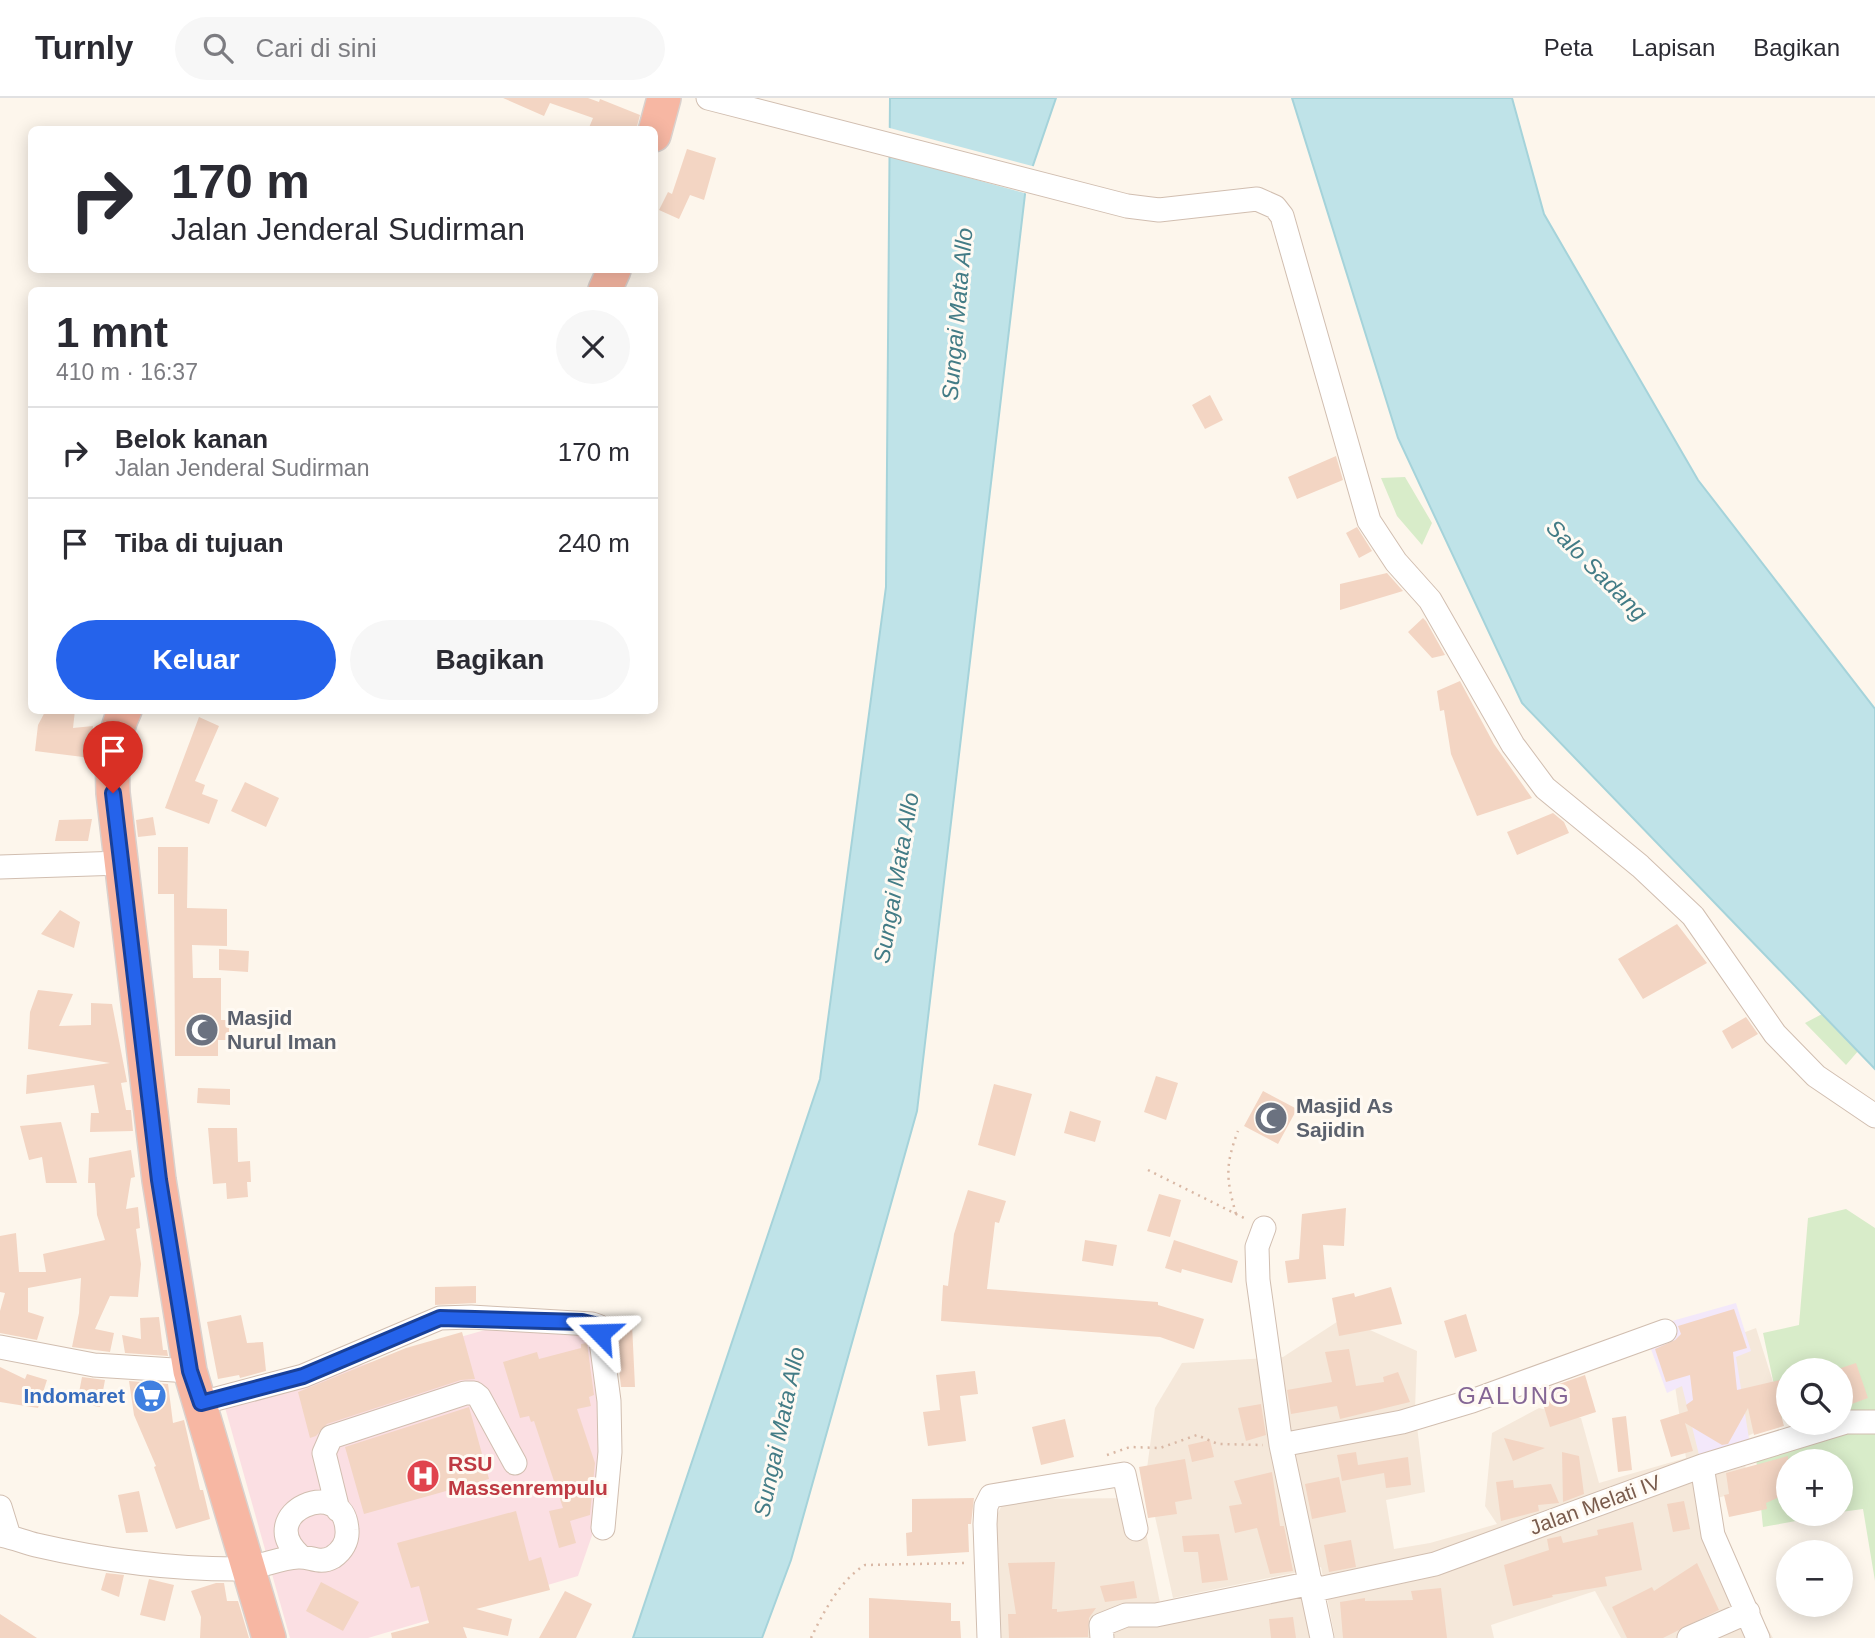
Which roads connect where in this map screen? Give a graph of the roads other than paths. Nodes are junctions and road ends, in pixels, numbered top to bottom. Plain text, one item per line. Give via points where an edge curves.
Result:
1 (664, 98) edge
2 (708, 98) edge
3 (656, 126) edge
4 (124, 714) edge
5 (122, 863) junction
6 (0, 867) edge
7 (1875, 1116) edge
8 (1265, 1228) road end
9 (1665, 1331) dead end
10 (0, 1347) edge
11 (190, 1371) junction
12 (201, 1403) junction
13 (1875, 1422) edge
14 (1281, 1445) junction
15 (515, 1464) dead end
16 (1702, 1466) junction
17 (0, 1507) edge
18 (338, 1510) junction
19 (603, 1528) dead end
20 (1136, 1529) dead end
21 (5, 1536) edge
22 (300, 1556) junction
23 (241, 1569) junction
24 (1313, 1587) junction
25 (1748, 1612) junction
26 (269, 1638) edge
27 (989, 1638) edge
28 (1102, 1638) edge
29 (1322, 1638) edge
30 (1689, 1638) edge
31 (1758, 1638) edge

1 - 3 highway
2 - 7 street via 1094,200 1159,210 1246,199 1265,200 1275,207 1282,215 1369,521 1396,562 1430,600 1524,761 1559,802 1640,866 1693,916 1775,1034 1807,1066
4 - 5 highway via 112,764
5 - 6 street
5 - 11 highway via 159,1180
8 - 14 street via 1257,1247 1258,1280
9 - 14 street via 1402,1422
10 - 11 street via 94,1364
11 - 12 highway
12 - 19 street via 303,1376 440,1318 592,1324 600,1333 610,1401
12 - 23 highway
13 - 16 street, Jalan Melati IV via 1846,1422
14 - 24 street
15 - 18 street via 480,1397 465,1393 331,1437 324,1453
16 - 24 street, Jalan Melati IV via 1435,1564
16 - 25 street via 1713,1535
17 - 21 street
18 - 22 street via 347,1527 338,1554 320,1562
18 - 22 street via 320,1501 293,1513 287,1531
20 - 27 street via 1124,1474 991,1496 986,1506
21 - 23 street via 191,1570
22 - 23 street
23 - 26 highway
24 - 28 street, Jalan Melati IV via 1156,1615 1126,1615 1101,1625
24 - 29 street
25 - 30 street
25 - 31 street

